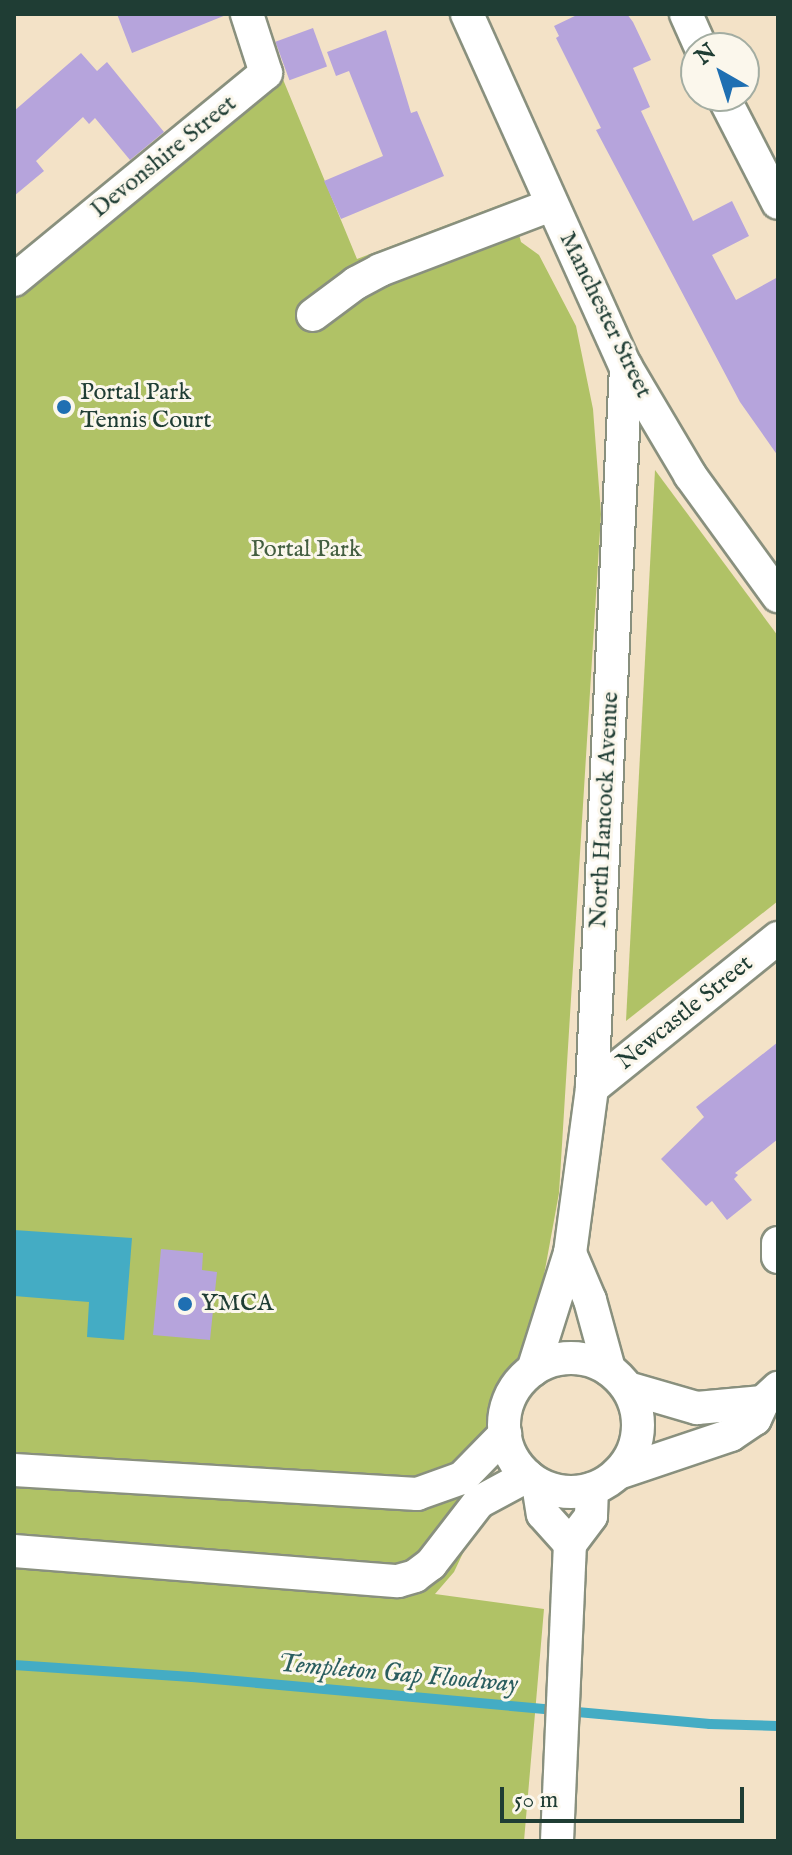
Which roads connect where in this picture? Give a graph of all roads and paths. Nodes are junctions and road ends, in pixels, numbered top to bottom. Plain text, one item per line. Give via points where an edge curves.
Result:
1 (247, 14) edge
2 (467, 14) edge
3 (731, 112) edge
4 (778, 203) edge
5 (551, 205) junction
6 (14, 280) edge
7 (313, 315) dead end
8 (626, 367) junction
9 (778, 596) edge
10 (778, 938) edge
11 (592, 1088) junction
12 (778, 1243) edge
13 (570, 1253) junction
14 (778, 1257) edge
15 (533, 1370) junction
16 (619, 1378) junction
17 (770, 1395) edge
18 (505, 1434) junction
19 (14, 1470) edge
20 (533, 1480) junction
21 (605, 1481) junction
22 (570, 1544) junction
23 (14, 1551) edge
24 (557, 1841) edge

1 - 6 street, Devonshire Street via 266,73
2 - 5 street, Manchester Street
3 - 4 street
5 - 7 street via 380,270
5 - 8 street, Manchester Street
8 - 9 street, Manchester Street via 690,475
8 - 11 street, North Hancock Avenue
10 - 11 street, Newcastle Street
11 - 13 street, North Hancock Avenue
12 - 14 street
13 - 15 street, North Hancock Avenue
13 - 16 street
15 - 16 street via 571,1358 591,1360
15 - 18 street, North Hancock Avenue via 507,1405
16 - 17 street via 697,1408
16 - 21 street via 639,1423 637,1441
17 - 21 street via 755,1419 731,1435
18 - 19 street via 462,1478 417,1494
18 - 20 street via 509,1450
20 - 21 street via 565,1491
20 - 22 street via 543,1514
20 - 23 street via 479,1502 431,1564 398,1581
21 - 22 street via 591,1516
22 - 24 street

